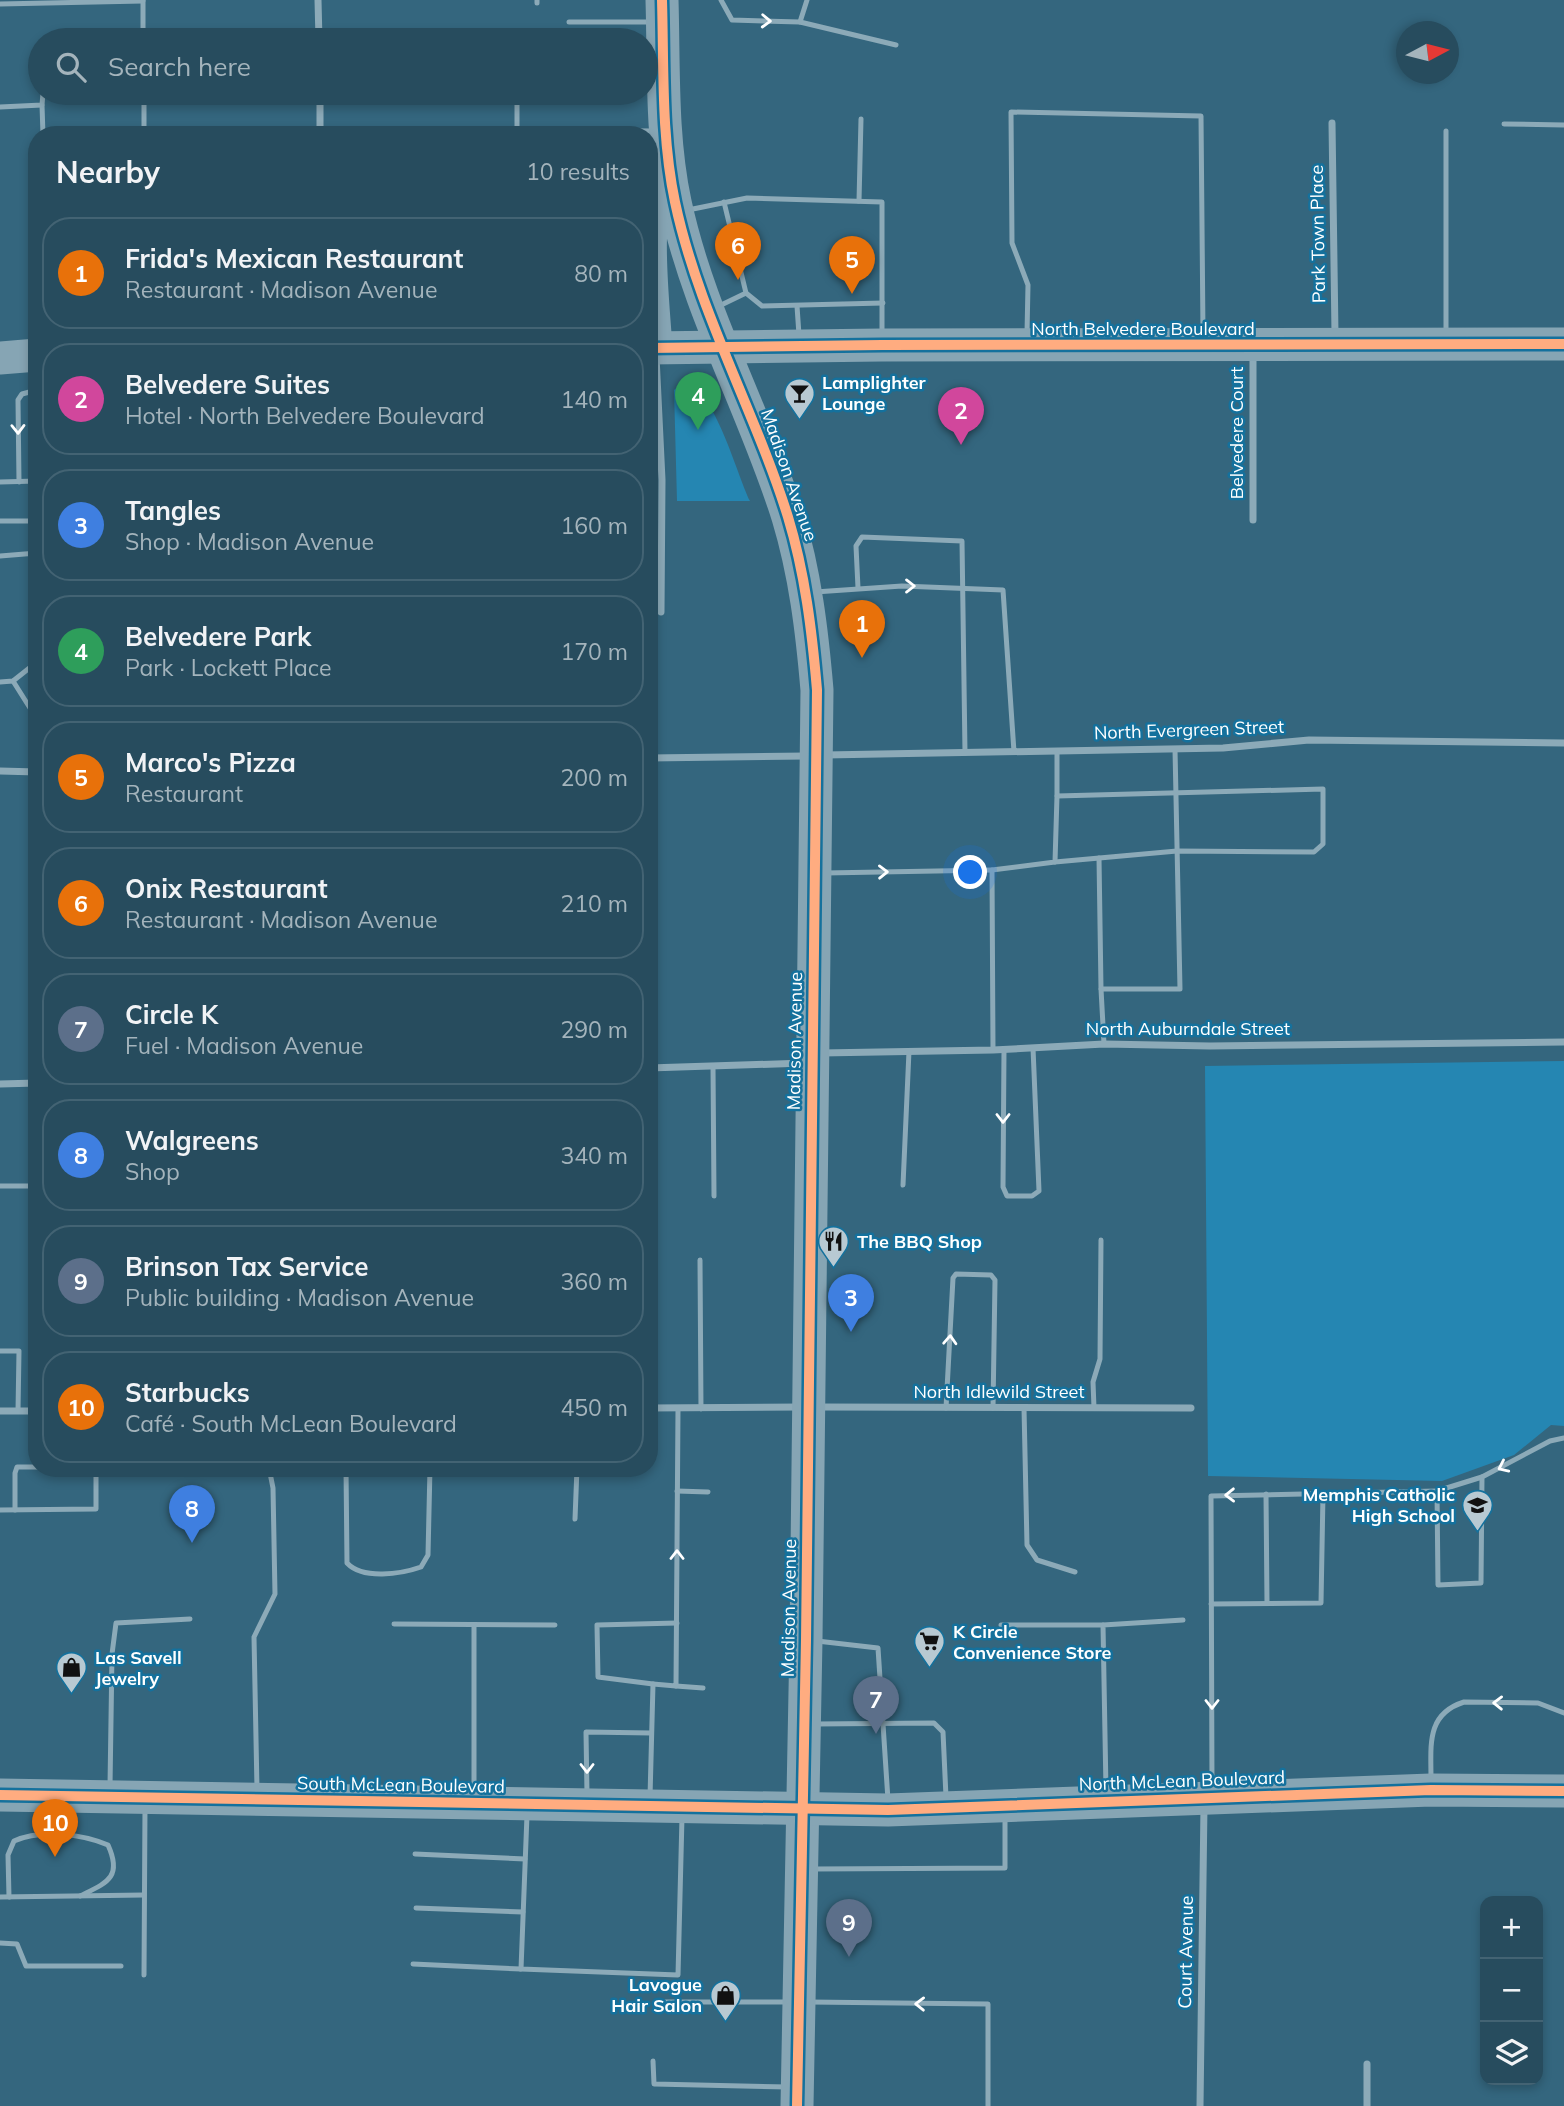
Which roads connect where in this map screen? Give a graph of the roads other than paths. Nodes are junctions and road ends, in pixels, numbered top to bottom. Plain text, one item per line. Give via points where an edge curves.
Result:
1 (318, 0) edge
2 (721, 0) edge
3 (807, 0) edge
4 (143, 1) edge
5 (0, 4) edge
6 (663, 11) edge
7 (569, 22) dead end
8 (800, 22) junction
9 (144, 28) edge
10 (319, 28) edge
11 (896, 45) dead end
12 (42, 105) joint
13 (144, 105) edge
14 (320, 105) edge
15 (517, 105) edge
16 (0, 107) edge
17 (861, 119) dead end
18 (1332, 123) dead end
19 (1504, 124) dead end
20 (1564, 125) edge
21 (43, 126) edge
22 (144, 126) edge
23 (320, 126) edge
24 (517, 126) edge
25 (1446, 131) dead end
26 (658, 138) edge
27 (667, 138) junction
28 (658, 168) edge
29 (859, 201) junction
30 (724, 202) junction
31 (678, 212) junction
32 (746, 293) junction
33 (883, 303) junction
34 (797, 306) junction
35 (709, 311) junction
36 (1564, 344) edge
37 (882, 345) junction
38 (1446, 345) junction
39 (1203, 346) junction
40 (1253, 346) junction
41 (1335, 346) junction
42 (799, 347) junction
43 (1027, 347) junction
44 (658, 348) edge
45 (723, 348) junction
46 (28, 356) edge
47 (0, 358) edge
48 (28, 392) edge
49 (658, 427) edge
50 (0, 482) edge
51 (19, 482) junction
52 (28, 482) edge
53 (1253, 520) dead end
54 (0, 521) edge
55 (28, 521) edge
56 (28, 554) edge
57 (0, 556) edge
58 (962, 586) junction
59 (858, 588) junction
60 (806, 593) junction
61 (661, 612) dead end
62 (28, 669) edge
63 (13, 681) junction
64 (0, 682) edge
65 (28, 700) edge
66 (1564, 743) edge
67 (1175, 749) junction
68 (1057, 751) junction
69 (965, 752) junction
70 (1014, 752) junction
71 (816, 755) junction
72 (658, 758) edge
73 (0, 771) edge
74 (28, 772) edge
75 (1176, 793) junction
76 (1057, 796) junction
77 (1177, 851) junction
78 (1099, 858) junction
79 (1055, 862) junction
80 (992, 870) junction
81 (815, 873) junction
82 (1101, 989) junction
83 (1564, 1042) edge
84 (1104, 1044) junction
85 (1033, 1048) junction
86 (993, 1050) junction
87 (1004, 1050) junction
88 (909, 1051) junction
89 (813, 1058) junction
90 (713, 1066) junction
91 (658, 1068) edge
92 (28, 1083) edge
93 (0, 1084) edge
94 (903, 1185) dead end
95 (0, 1186) edge
96 (28, 1186) edge
97 (713, 1196) dead end
98 (1101, 1240) dead end
99 (700, 1260) dead end
100 (0, 1351) edge
101 (808, 1407) junction
102 (946, 1408) junction
103 (993, 1408) junction
104 (1024, 1408) junction
105 (1094, 1408) junction
106 (1191, 1408) dead end
107 (658, 1409) edge
108 (678, 1409) junction
109 (701, 1409) junction
110 (0, 1410) edge
111 (18, 1411) junction
112 (28, 1411) edge
113 (1564, 1438) edge
114 (28, 1467) edge
115 (96, 1477) edge
116 (271, 1477) edge
117 (346, 1477) edge
118 (430, 1477) edge
119 (577, 1477) edge
120 (1482, 1477) junction
121 (677, 1491) junction
122 (1437, 1491) junction
123 (708, 1492) dead end
124 (1266, 1494) junction
125 (1323, 1494) junction
126 (0, 1510) edge
127 (15, 1510) junction
128 (575, 1519) dead end
129 (1075, 1572) dead end
130 (1267, 1603) junction
131 (1211, 1604) junction
132 (190, 1619) dead end
133 (1183, 1620) dead end
134 (677, 1623) junction
135 (394, 1624) dead end
136 (474, 1625) junction
137 (555, 1625) dead end
138 (1001, 1625) dead end
139 (1103, 1625) junction
140 (807, 1640) junction
141 (653, 1684) junction
142 (676, 1686) junction
143 (703, 1688) dead end
144 (1564, 1713) edge
145 (885, 1722) junction
146 (805, 1725) junction
147 (651, 1733) junction
148 (1431, 1790) junction
149 (1564, 1791) edge
150 (0, 1795) edge
151 (110, 1797) junction
152 (145, 1797) junction
153 (1208, 1798) junction
154 (1106, 1800) junction
155 (257, 1801) junction
156 (474, 1803) junction
157 (527, 1804) junction
158 (587, 1804) junction
159 (1006, 1804) junction
160 (666, 1806) junction
161 (947, 1807) junction
162 (802, 1808) junction
163 (888, 1810) junction
164 (415, 1854) dead end
165 (525, 1859) junction
166 (803, 1869) junction
167 (144, 1895) junction
168 (80, 1896) junction
169 (0, 1897) edge
170 (9, 1897) junction
171 (415, 1908) dead end
172 (523, 1912) junction
173 (0, 1943) edge
174 (413, 1964) dead end
175 (121, 1966) dead end
176 (521, 1969) junction
177 (145, 1975) dead end
178 (656, 2002) dead end
179 (800, 2002) junction
180 (653, 2061) dead end
181 (1367, 2064) dead end
182 (798, 2096) edge
183 (988, 2106) edge
184 (1200, 2106) edge
185 (1367, 2106) edge

1 - 10 street
2 -> 8 lane via 732,20
3 - 8 lane
4 - 5 lane
4 - 9 lane
6 - 7 lane
6 - 27 street, Madison Avenue
8 - 11 lane
12 - 16 lane
12 - 21 lane
13 - 22 lane
14 - 23 street
15 - 24 lane
17 - 29 lane
18 - 41 street, Park Town Place
19 - 20 lane
25 - 38 lane
26 - 27 lane
27 - 28 street
27 - 31 street, Madison Avenue
29 - 30 lane via 747,198
29 - 33 lane via 882,202
30 - 31 lane
30 - 32 lane
31 - 35 street, Madison Avenue
32 - 34 lane via 762,306
32 - 35 lane
33 - 34 lane
33 - 37 lane
34 - 42 lane
35 - 45 street, Madison Avenue
36 - 38 street, North Belvedere Boulevard
37 - 42 street, North Belvedere Boulevard
37 - 43 street, North Belvedere Boulevard
38 - 41 street, North Belvedere Boulevard
39 - 40 street, North Belvedere Boulevard
39 - 43 street, North Belvedere Boulevard
39 - 43 lane via 1201,116 1011,112 1012,243 1028,285
40 - 41 street, North Belvedere Boulevard
40 - 53 street, Belvedere Court
42 - 45 street, North Belvedere Boulevard
44 - 45 street, North Belvedere Boulevard
45 - 60 street, Madison Avenue via 779,490
46 - 47 street
48 -> 51 lane via 18,400
49 - 61 street
50 - 51 lane
51 - 52 lane
54 - 55 lane
56 - 57 lane
59 -> 58 lane
58 - 59 lane via 961,541 892,536 857,541
58 - 69 lane
58 - 70 lane via 1003,590
59 - 60 lane
60 - 71 street, Madison Avenue via 817,690
62 - 63 lane
63 - 64 lane
63 - 65 lane
66 - 67 street, North Evergreen Street via 1309,740
67 - 68 street, North Evergreen Street
67 - 75 lane
68 - 70 street, North Evergreen Street
68 - 76 lane
69 - 70 street, North Evergreen Street
69 - 71 street, North Evergreen Street
71 - 72 street, North Evergreen Street
71 - 81 street, Madison Avenue
73 - 74 street
75 - 76 lane
75 - 77 lane
75 - 77 lane via 1323,789 1323,844 1314,852
76 - 79 lane
77 - 78 lane
77 - 82 lane via 1180,989
78 - 79 lane
78 - 82 lane
79 - 80 lane
81 -> 80 lane
80 - 86 lane
81 - 89 street, Madison Avenue
82 - 84 lane
83 - 84 street, North Auburndale Street
84 - 85 street, North Auburndale Street
85 - 87 street, North Auburndale Street
87 -> 85 lane via 1003,1187 1007,1196 1031,1196 1039,1191
86 - 87 street, North Auburndale Street
86 - 88 street, North Auburndale Street
88 - 89 street, North Auburndale Street
88 - 94 lane
89 - 90 street, North Auburndale Street
89 - 101 street, Madison Avenue
90 - 91 street, North Auburndale Street
90 - 97 lane
92 - 93 street
95 - 96 lane
98 - 105 lane via 1100,1359 1093,1382
99 - 109 lane
100 - 111 lane via 19,1351
101 - 102 street, North Idlewild Street
101 - 109 street, North Idlewild Street
101 - 140 street, Madison Avenue
102 - 103 street, North Idlewild Street
102 -> 103 lane via 956,1274 991,1275 995,1280
103 - 104 street, North Idlewild Street
104 - 105 street, North Idlewild Street
104 - 129 lane via 1027,1545 1037,1560
105 - 106 street, North Idlewild Street
107 - 108 street, North Idlewild Street
108 - 109 street, North Idlewild Street
108 - 121 lane
110 - 111 street
111 - 112 street
113 -> 120 lane
114 - 127 lane via 18,1467 15,1473
115 - 127 lane via 96,1509
116 - 155 lane via 275,1594 254,1637
117 - 118 lane via 347,1563 364,1574 421,1567 428,1555
119 - 128 lane
120 - 122 lane
120 - 122 lane via 1480,1583 1438,1585
121 - 123 lane
134 -> 121 lane
122 - 125 lane
124 - 125 lane
124 - 130 lane
124 -> 131 lane via 1211,1496
125 - 130 lane via 1321,1603
126 - 127 lane
130 - 131 lane
131 -> 153 lane
132 - 151 lane via 116,1623
133 - 139 lane
134 - 141 lane via 597,1625 598,1677
134 - 142 lane
135 - 136 lane
136 - 137 lane
136 - 156 lane
138 - 139 lane
139 - 154 lane
140 - 145 lane via 878,1648
140 - 146 street, Madison Avenue
141 - 142 lane
141 - 147 lane
142 - 143 lane
144 -> 148 lane via 1538,1703 1452,1705 1432,1729
145 - 146 lane
145 - 161 lane via 934,1723 943,1732
145 - 163 lane
146 - 162 street, Madison Avenue
147 -> 158 lane via 586,1732
147 - 160 lane
148 - 149 street, North McLean Boulevard
148 - 153 street, North McLean Boulevard
150 - 151 street, South McLean Boulevard
151 - 152 street, South McLean Boulevard
152 - 155 street, South McLean Boulevard
152 - 167 lane
153 - 154 street, North McLean Boulevard
153 - 184 street, Court Avenue
154 - 159 street, North McLean Boulevard
155 - 156 street, South McLean Boulevard
156 - 157 street, South McLean Boulevard
157 - 158 street, South McLean Boulevard
157 - 165 lane
158 - 160 street, South McLean Boulevard
159 - 161 street, North McLean Boulevard
159 - 166 lane via 1005,1868
160 - 162 street, South McLean Boulevard
160 - 176 lane via 678,1975
161 - 163 street, North McLean Boulevard
162 - 163 street, North McLean Boulevard
162 - 166 street, Madison Avenue
164 - 165 lane
165 - 172 lane
166 - 179 street, Madison Avenue
167 - 168 lane
167 - 177 lane
168 - 170 lane
168 - 170 lane via 113,1874 115,1860 108,1845 87,1836 26,1836 14,1841 8,1855
169 - 170 lane
171 - 172 lane
172 - 176 lane
173 - 175 lane via 17,1944 26,1966
174 - 176 lane
178 - 179 lane
179 - 182 street, Madison Avenue
183 -> 179 lane via 988,2004
180 - 182 lane via 654,2084
181 - 185 street

